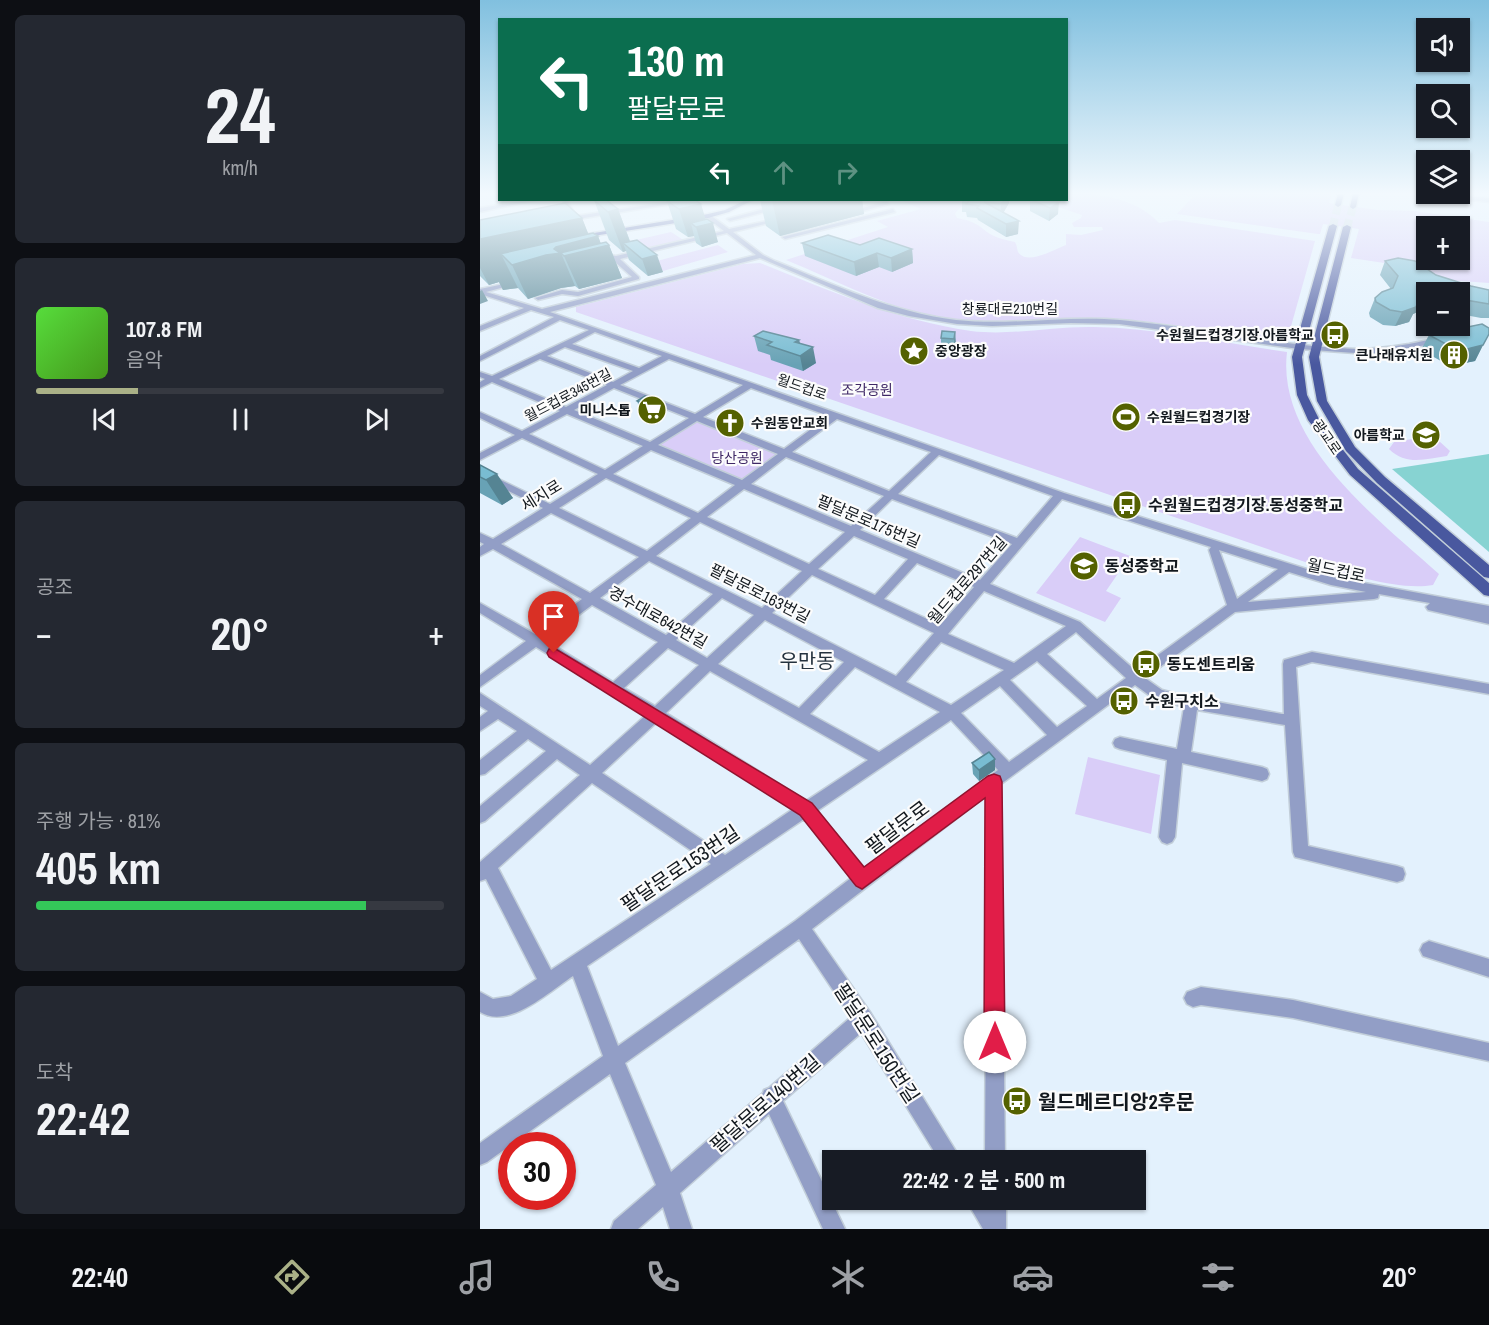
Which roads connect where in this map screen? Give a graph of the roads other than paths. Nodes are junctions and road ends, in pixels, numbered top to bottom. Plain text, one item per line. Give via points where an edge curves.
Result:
1 (605, 250) edge
2 (650, 250) edge
3 (754, 250) edge
4 (1326, 250) edge
5 (1341, 250) edge
6 (761, 256) junction
7 (615, 259) junction
8 (593, 264) edge
9 (627, 269) junction
10 (617, 272) dead end
11 (526, 280) edge
12 (480, 292) edge
13 (538, 298) dead end
14 (530, 308) junction
15 (543, 312) junction
16 (560, 317) junction
17 (482, 326) edge
18 (594, 330) junction
19 (1442, 340) edge
20 (565, 344) junction
21 (1299, 347) junction
22 (1316, 347) junction
23 (540, 356) junction
24 (668, 356) junction
25 (480, 359) edge
26 (640, 371) junction
27 (480, 374) edge
28 (492, 379) junction
29 (480, 385) edge
30 (614, 385) junction
31 (749, 385) junction
32 (568, 410) junction
33 (480, 415) edge
34 (836, 415) junction
35 (696, 417) junction
36 (522, 435) junction
37 (651, 446) junction
38 (938, 451) junction
39 (785, 453) junction
40 (480, 457) edge
41 (480, 473) edge
42 (608, 473) junction
43 (743, 485) junction
44 (891, 495) junction
45 (1060, 495) junction
46 (551, 508) junction
47 (701, 517) junction
48 (852, 532) junction
49 (1181, 534) junction
50 (480, 537) edge
51 (1020, 543) junction
52 (493, 545) junction
53 (1214, 550) junction
54 (480, 552) edge
55 (648, 556) junction
56 (915, 558) junction
57 (812, 569) junction
58 (1284, 571) junction
59 (1489, 573) edge
60 (980, 585) junction
61 (1489, 591) edge
62 (721, 593) junction
63 (1374, 595) junction
64 (590, 600) junction
65 (877, 600) junction
66 (480, 608) edge
67 (1234, 608) junction
68 (1489, 610) edge
69 (764, 614) junction
70 (1489, 619) edge
71 (1076, 626) junction
72 (942, 634) junction
73 (534, 641) junction
74 (664, 642) junction
75 (1038, 654) junction
76 (853, 661) junction
77 (708, 666) junction
78 (1014, 669) junction
79 (1000, 678) junction
80 (1136, 679) junction
81 (480, 682) edge
82 (897, 684) junction
83 (614, 689) junction
84 (1489, 689) edge
85 (480, 699) edge
86 (1191, 703) junction
87 (1097, 707) junction
88 (498, 711) junction
89 (952, 711) junction
90 (656, 714) junction
91 (800, 716) junction
92 (1291, 717) junction
93 (480, 725) edge
94 (527, 731) junction
95 (1057, 736) junction
96 (1120, 743) dead end
97 (557, 752) junction
98 (1179, 757) junction
99 (879, 760) junction
100 (480, 769) edge
101 (591, 774) junction
102 (1262, 774) dead end
103 (1001, 777) junction
104 (806, 809) junction
105 (480, 816) edge
106 (1167, 837) dead end
107 (724, 864) junction
108 (484, 870) edge
109 (1397, 873) dead end
110 (862, 880) junction
111 (801, 927) junction
112 (1430, 950) dead end
113 (578, 962) junction
114 (1489, 968) edge
115 (548, 981) junction
116 (1193, 998) dead end
117 (480, 1001) edge
118 (863, 1019) junction
119 (1489, 1052) edge
120 (614, 1060) junction
121 (771, 1097) junction
122 (945, 1150) edge
123 (995, 1150) edge
124 (480, 1155) edge
125 (667, 1187) junction
126 (983, 1210) edge
127 (995, 1210) edge
128 (622, 1229) edge
129 (681, 1229) edge
130 (834, 1229) edge
131 (995, 1229) edge

1 - 7 street
2 - 7 street
3 - 6 street, 창룡대로210번길
4 - 21 main road, 광교로
5 - 22 main road, 광교로
6 - 15 street
6 - 21 street, 창룡대로210번길 via 861,299 921,316 992,324 1119,322
7 - 8 street
7 - 9 street
9 - 10 street
9 - 13 street via 637,278 578,294 562,292
11 - 12 street
12 - 14 street, 월드컵로
14 - 15 street, 월드컵로
14 - 17 street
15 - 16 street, 월드컵로
16 - 18 street, 월드컵로
16 - 25 street
18 - 20 street
18 - 24 street, 월드컵로
19 - 22 street, 창룡대로210번길 via 1378,351
20 - 23 street
20 - 26 street
21 - 22 street, 창룡대로210번길
21 - 61 main road, 광교로 via 1302,395 1314,420 1345,462
22 - 59 main road, 광교로 via 1314,357 1322,401 1350,449
23 - 28 street
23 - 30 street
24 - 26 street, 월드컵로345번길
24 - 31 street, 월드컵로
26 - 30 street, 월드컵로345번길
27 - 28 street
28 - 29 street
28 - 32 street
30 - 32 street, 월드컵로345번길
30 - 35 street
31 - 34 street, 월드컵로
31 - 35 street, 세지로
32 - 36 street, 월드컵로345번길
32 - 37 street
33 - 36 street, 세지로
34 - 38 street, 월드컵로
34 - 39 street
35 - 37 street, 세지로
35 - 39 street
36 - 40 street, 월드컵로345번길
36 - 42 street, 세지로
37 - 42 street, 세지로
37 - 43 street, 팔달문로175번길
38 - 44 street, 경수대로642번길
38 - 45 street, 월드컵로
39 - 43 street
39 - 44 street
41 - 46 street, 팔달문로163번길
42 - 46 street, 세지로
42 - 47 street
43 - 47 street
43 - 48 street, 팔달문로175번길
44 - 48 street, 경수대로642번길
44 - 51 street
45 - 49 street, 월드컵로
45 - 51 street, 월드컵로297번길
46 - 52 street, 세지로
46 - 55 street, 팔달문로163번길
47 - 55 street
47 - 57 street
48 - 56 street, 팔달문로175번길
48 - 57 street, 경수대로642번길
49 - 53 street, 월드컵로
49 - 58 street, 월드컵로
50 - 52 street
51 - 60 street, 월드컵로297번길
52 - 54 street, 세지로
52 - 64 street, 경수대로642번길
53 - 58 street, 월드컵로
53 - 67 street
55 - 62 street, 팔달문로163번길
55 - 64 street
56 - 60 street, 팔달문로175번길
56 - 65 street
57 - 65 street
57 - 69 street, 경수대로642번길
58 - 63 street, 월드컵로 via 1323,586
58 - 67 street, 팔달문로
58 - 68 street, 월드컵로
60 - 71 street, 팔달문로175번길
60 - 72 street, 월드컵로297번길
62 - 69 street, 팔달문로163번길
62 - 74 street
63 - 67 street
63 - 70 street, 월드컵로
64 - 73 street
64 - 74 street, 경수대로642번길
65 - 72 street
66 - 73 street
67 - 80 street, 팔달문로
69 - 76 street, 팔달문로163번길
69 - 77 street, 경수대로642번길
71 - 75 street
71 - 80 street, 팔달문로175번길
72 - 78 street
72 - 82 street, 월드컵로297번길
73 - 81 street
73 - 83 street
74 - 77 street, 경수대로642번길
74 - 83 street
75 - 78 street
75 - 87 street
76 - 82 street, 팔달문로163번길
76 - 91 street
77 - 90 street, 경수대로642번길
77 - 91 street, 경수대로642번길
78 - 79 street
79 - 89 street
79 - 95 street
80 - 86 street, 팔달문로175번길 via 1158,694
80 - 87 street, 팔달문로
82 - 89 street, 팔달문로163번길
83 - 90 street
84 - 92 street via 1312,657 1289,664
85 - 88 street
86 - 92 street, 팔달문로175번길 via 1268,719
86 - 98 street
87 - 95 street, 팔달문로
88 - 93 street
88 - 94 street
89 - 99 street
89 - 103 street, 팔달문로163번길
90 - 101 street, 경수대로642번길
90 - 104 street
91 - 99 street, 경수대로642번길
92 - 109 street via 1301,852
94 - 97 street
94 - 100 street
95 - 103 street, 팔달문로
96 - 98 street
97 - 101 street
97 - 105 street
98 - 102 street
98 - 106 street
99 - 104 street
101 - 107 street
101 - 108 street, 경수대로642번길
103 - 110 street, 팔달문로
103 - 123 street
104 - 107 street, 팔달문로153번길
104 - 110 street
107 - 113 street, 팔달문로153번길
108 - 115 street
110 - 111 street, 팔달문로
111 - 118 street, 팔달문로150번길
111 - 120 street, 팔달문로
112 - 114 street
113 - 115 street, 팔달문로153번길
113 - 120 street
115 - 117 street, 팔달문로153번길 via 514,1005 491,1008
116 - 119 street via 1293,1009
118 - 121 street, 팔달문로140번길
118 - 122 street, 팔달문로150번길
120 - 124 street, 팔달문로
120 - 125 street
121 - 125 street, 팔달문로140번길
121 - 130 street
125 - 128 street, 팔달문로140번길
125 - 129 street
126 - 131 street
127 - 131 street

